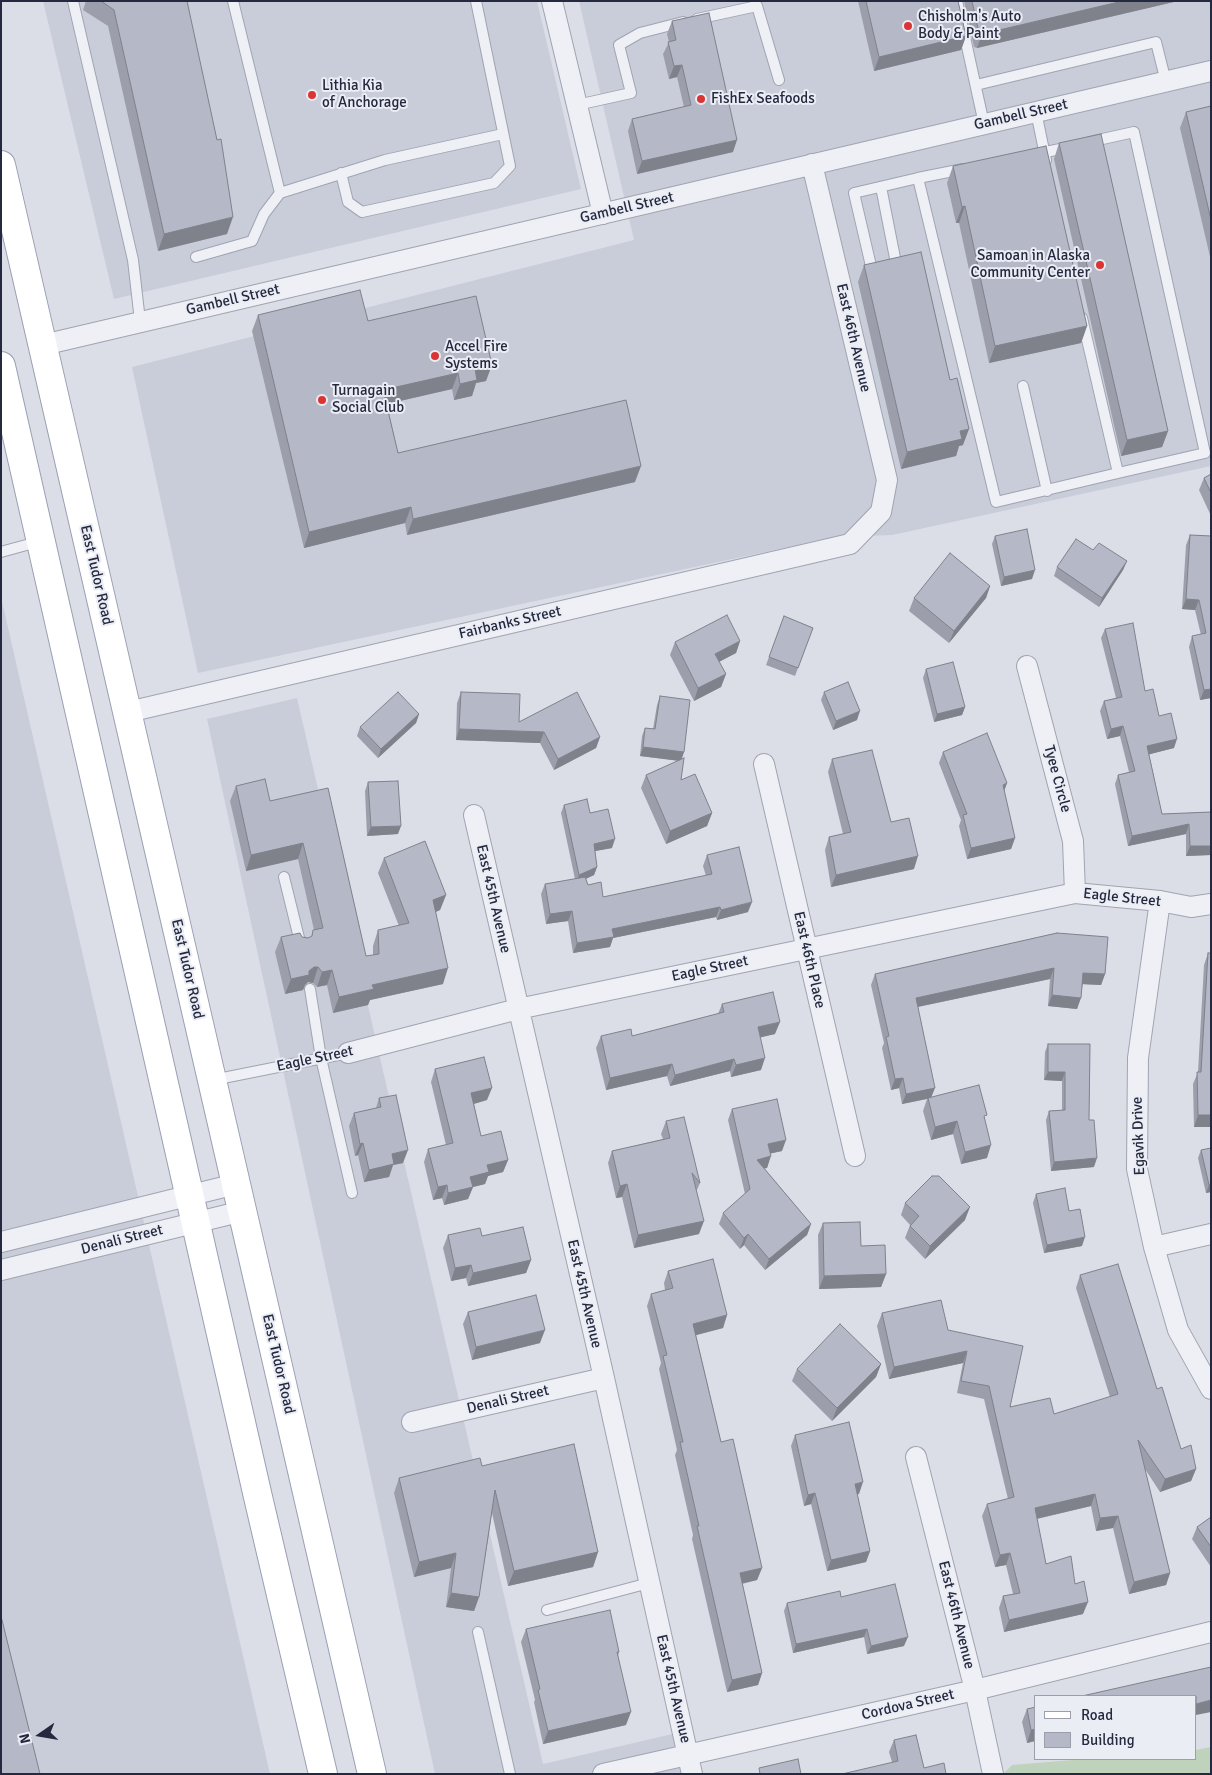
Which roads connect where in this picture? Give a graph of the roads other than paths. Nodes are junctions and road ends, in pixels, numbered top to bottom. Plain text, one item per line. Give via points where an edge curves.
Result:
1 (73, 1) edge
2 (233, 1) edge
3 (476, 1) edge
4 (552, 1) edge
5 (956, 1) edge
6 (1211, 71) edge
7 (779, 80) dead end
8 (1166, 82) junction
9 (976, 85) junction
10 (577, 105) junction
11 (1036, 112) junction
12 (984, 124) junction
13 (503, 134) junction
14 (1045, 152) junction
15 (1025, 156) edge
16 (812, 164) junction
17 (1, 165) edge
18 (976, 166) edge
19 (341, 172) junction
20 (1049, 172) edge
21 (918, 178) junction
22 (881, 187) junction
23 (280, 193) junction
24 (603, 214) junction
25 (196, 257) dead end
26 (896, 263) edge
27 (871, 266) edge
28 (1080, 308) edge
29 (140, 321) junction
30 (43, 345) junction
31 (1, 366) edge
32 (1023, 386) dead end
33 (1118, 473) junction
34 (1047, 490) junction
35 (881, 512) joint
36 (42, 540) junction
37 (1, 552) edge
38 (1027, 666) dead end
39 (128, 712) junction
40 (764, 764) dead end
41 (474, 815) dead end
42 (284, 877) dead end
43 (1075, 893) junction
44 (1160, 901) junction
45 (1211, 904) edge
46 (301, 946) edge
47 (806, 949) junction
48 (310, 989) edge
49 (518, 1009) junction
50 (348, 1053) joint
51 (321, 1058) junction
52 (212, 1080) junction
53 (855, 1156) dead end
54 (236, 1184) junction
55 (352, 1193) dead end
56 (190, 1195) junction
57 (243, 1211) junction
58 (196, 1222) junction
59 (1211, 1234) edge
60 (1, 1242) edge
61 (1154, 1247) junction
62 (1, 1270) edge
63 (604, 1378) junction
64 (1211, 1389) edge
65 (412, 1422) dead end
66 (916, 1457) dead end
67 (649, 1583) junction
68 (547, 1610) dead end
69 (478, 1632) dead end
70 (1211, 1632) edge
71 (975, 1690) junction
72 (689, 1764) edge
73 (323, 1774) edge
74 (372, 1774) edge
75 (510, 1774) edge
76 (603, 1774) edge
77 (993, 1774) edge

1 - 29 lane via 133,260
2 - 23 lane
3 - 13 lane
4 - 10 street
5 - 9 lane
6 - 8 street, Gambell Street
7 - 10 lane via 757,6 640,33 619,45 631,93
8 - 9 lane via 1156,42
8 - 11 street, Gambell Street
9 - 12 lane
10 - 24 street
11 - 12 street, Gambell Street
11 - 14 lane
12 - 16 street, Gambell Street
13 - 19 lane
13 - 19 lane via 510,166 494,183 362,212 348,202
14 - 15 lane
14 - 20 lane
14 - 33 lane via 1134,132 1205,453
16 - 24 street, Gambell Street
16 - 35 street, East 46th Avenue via 887,480
17 - 30 main road, East Tudor Road
18 - 21 lane
19 - 23 lane
21 - 22 lane
21 - 34 lane via 996,502
22 - 26 lane
22 - 27 lane via 854,193
23 - 25 lane via 264,214 252,241
24 - 29 street, Gambell Street
28 - 33 lane
29 - 30 street, Gambell Street
30 - 39 main road, East Tudor Road
31 - 36 main road
32 - 34 lane
33 - 34 lane
35 - 39 street, Fairbanks Street via 850,544
36 - 37 lane
36 - 56 main road
38 - 43 street, Tyee Circle via 1073,841
39 - 52 main road, East Tudor Road
40 - 47 street, East 46th Place
41 - 49 street, East 45th Avenue
42 - 46 lane
43 - 44 street, Eagle Street
43 - 47 street, Eagle Street
44 - 45 street, Eagle Street via 1191,907
44 - 61 street, Egavik Drive via 1138,1058 1137,1169
47 - 49 street, Eagle Street
47 - 53 street, East 46th Place
48 - 51 lane
49 - 50 street, Eagle Street
49 - 63 street, East 45th Avenue
50 - 51 lane, Eagle Street
51 - 52 lane, Eagle Street
51 - 55 lane
52 - 54 main road, East Tudor Road
54 - 56 street, Denali Street
54 - 57 main road, East Tudor Road
56 - 58 main road
56 - 60 street, Denali Street
57 - 58 street, Denali Street
57 - 74 main road, East Tudor Road
58 - 62 street, Denali Street
58 - 73 main road
59 - 61 street
61 - 64 street, Egavik Drive via 1178,1330
63 - 65 street, Denali Street
63 - 67 street, East 45th Avenue
66 - 71 street, East 46th Avenue
67 - 68 lane
67 - 72 street, East 45th Avenue
69 - 75 lane
70 - 71 street, Cordova Street
71 - 72 street, Cordova Street
71 - 77 street, East 46th Avenue
72 - 76 street, Cordova Street

